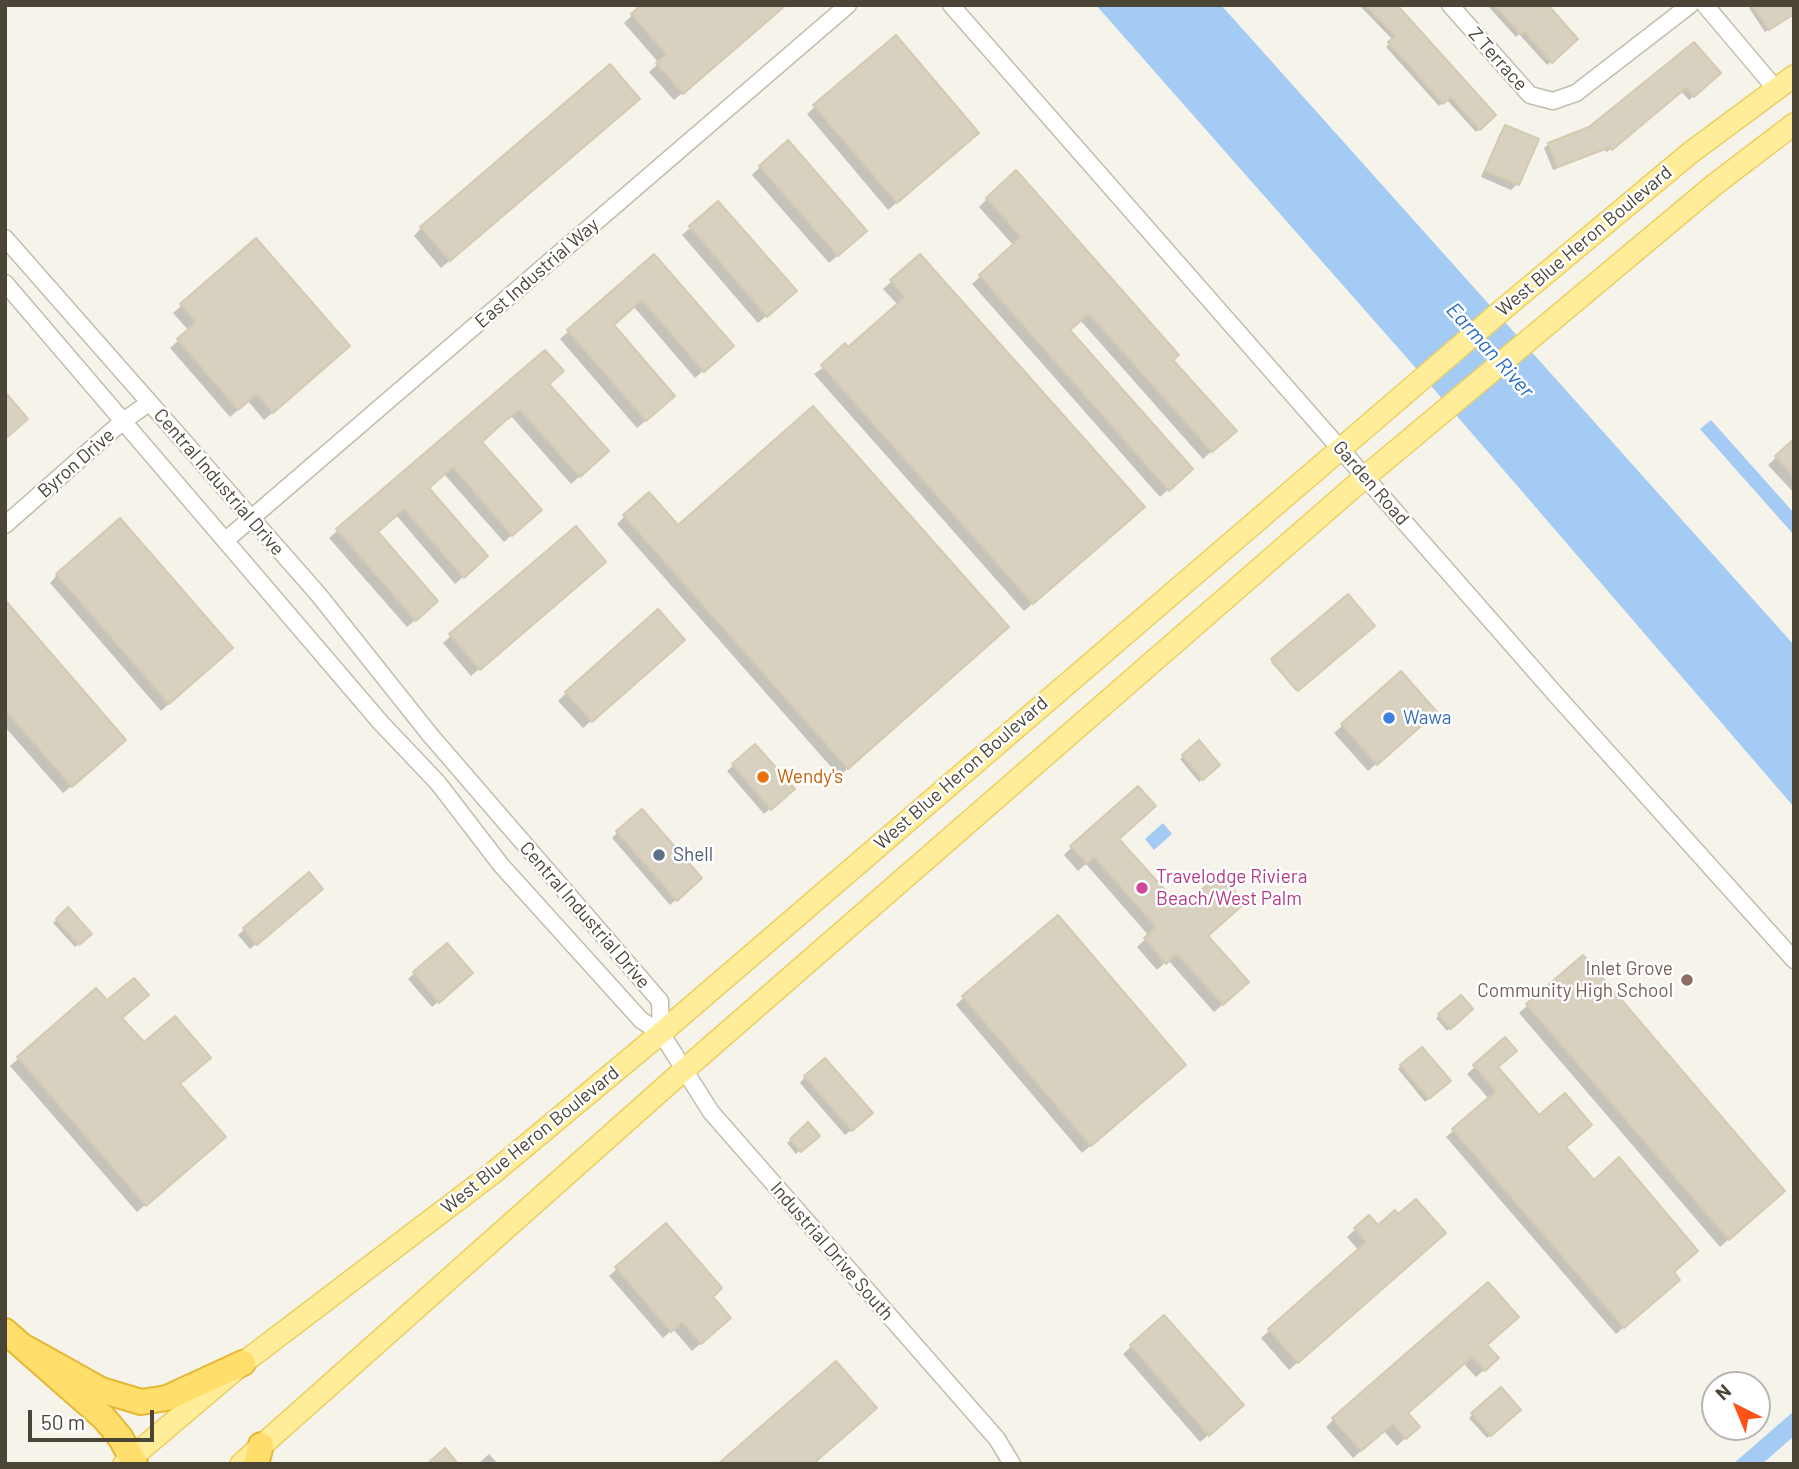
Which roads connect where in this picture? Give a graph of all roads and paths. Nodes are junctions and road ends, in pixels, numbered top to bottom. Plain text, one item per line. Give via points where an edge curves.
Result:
1 (848, 5) edge
2 (951, 5) edge
3 (1450, 5) edge
4 (1690, 5) edge
5 (1705, 5) edge
6 (1794, 76) edge
7 (1775, 88) junction
8 (1794, 124) edge
9 (5, 238) edge
10 (5, 283) edge
11 (149, 403) junction
12 (123, 421) junction
13 (1340, 447) junction
14 (1365, 477) junction
15 (251, 519) junction
16 (5, 525) edge
17 (226, 540) junction
18 (1794, 960) edge
19 (661, 1033) junction
20 (684, 1070) junction
21 (5, 1331) edge
22 (26, 1348) junction
23 (243, 1363) junction
24 (259, 1455) edge
25 (130, 1461) edge
26 (241, 1464) edge
27 (1012, 1464) edge

1 - 15 street, East Industrial Way
2 - 13 street, Garden Road
3 - 4 street, Z Terrace via 1530,95 1553,102 1576,93
5 - 7 street
6 - 7 main road, West Blue Heron Boulevard
7 - 13 main road, West Blue Heron Boulevard via 1690,153
8 - 14 main road, West Blue Heron Boulevard via 1532,334
9 - 11 street, Central Industrial Drive
10 - 12 street, Central Industrial Drive
11 - 12 street, Byron Drive
11 - 15 street, Central Industrial Drive
12 - 16 street, Byron Drive
12 - 17 street, Central Industrial Drive
13 - 14 street, Garden Road
13 - 19 main road, West Blue Heron Boulevard
14 - 18 street, Garden Road
14 - 20 main road, West Blue Heron Boulevard
15 - 17 street, East Industrial Way
15 - 19 street, Central Industrial Drive via 660,1001
17 - 19 street, Central Industrial Drive via 381,723 438,783 501,864 641,1020
19 - 20 street, Industrial Drive South
19 - 23 main road, West Blue Heron Boulevard via 492,1173
20 - 24 main road, West Blue Heron Boulevard
20 - 27 street, Industrial Drive South via 711,1112 997,1439
21 - 22 highway
22 - 23 highway via 101,1390 141,1402 167,1398
22 - 25 highway via 104,1418
23 - 25 main road, West Blue Heron Boulevard
24 - 26 main road, West Blue Heron Boulevard

